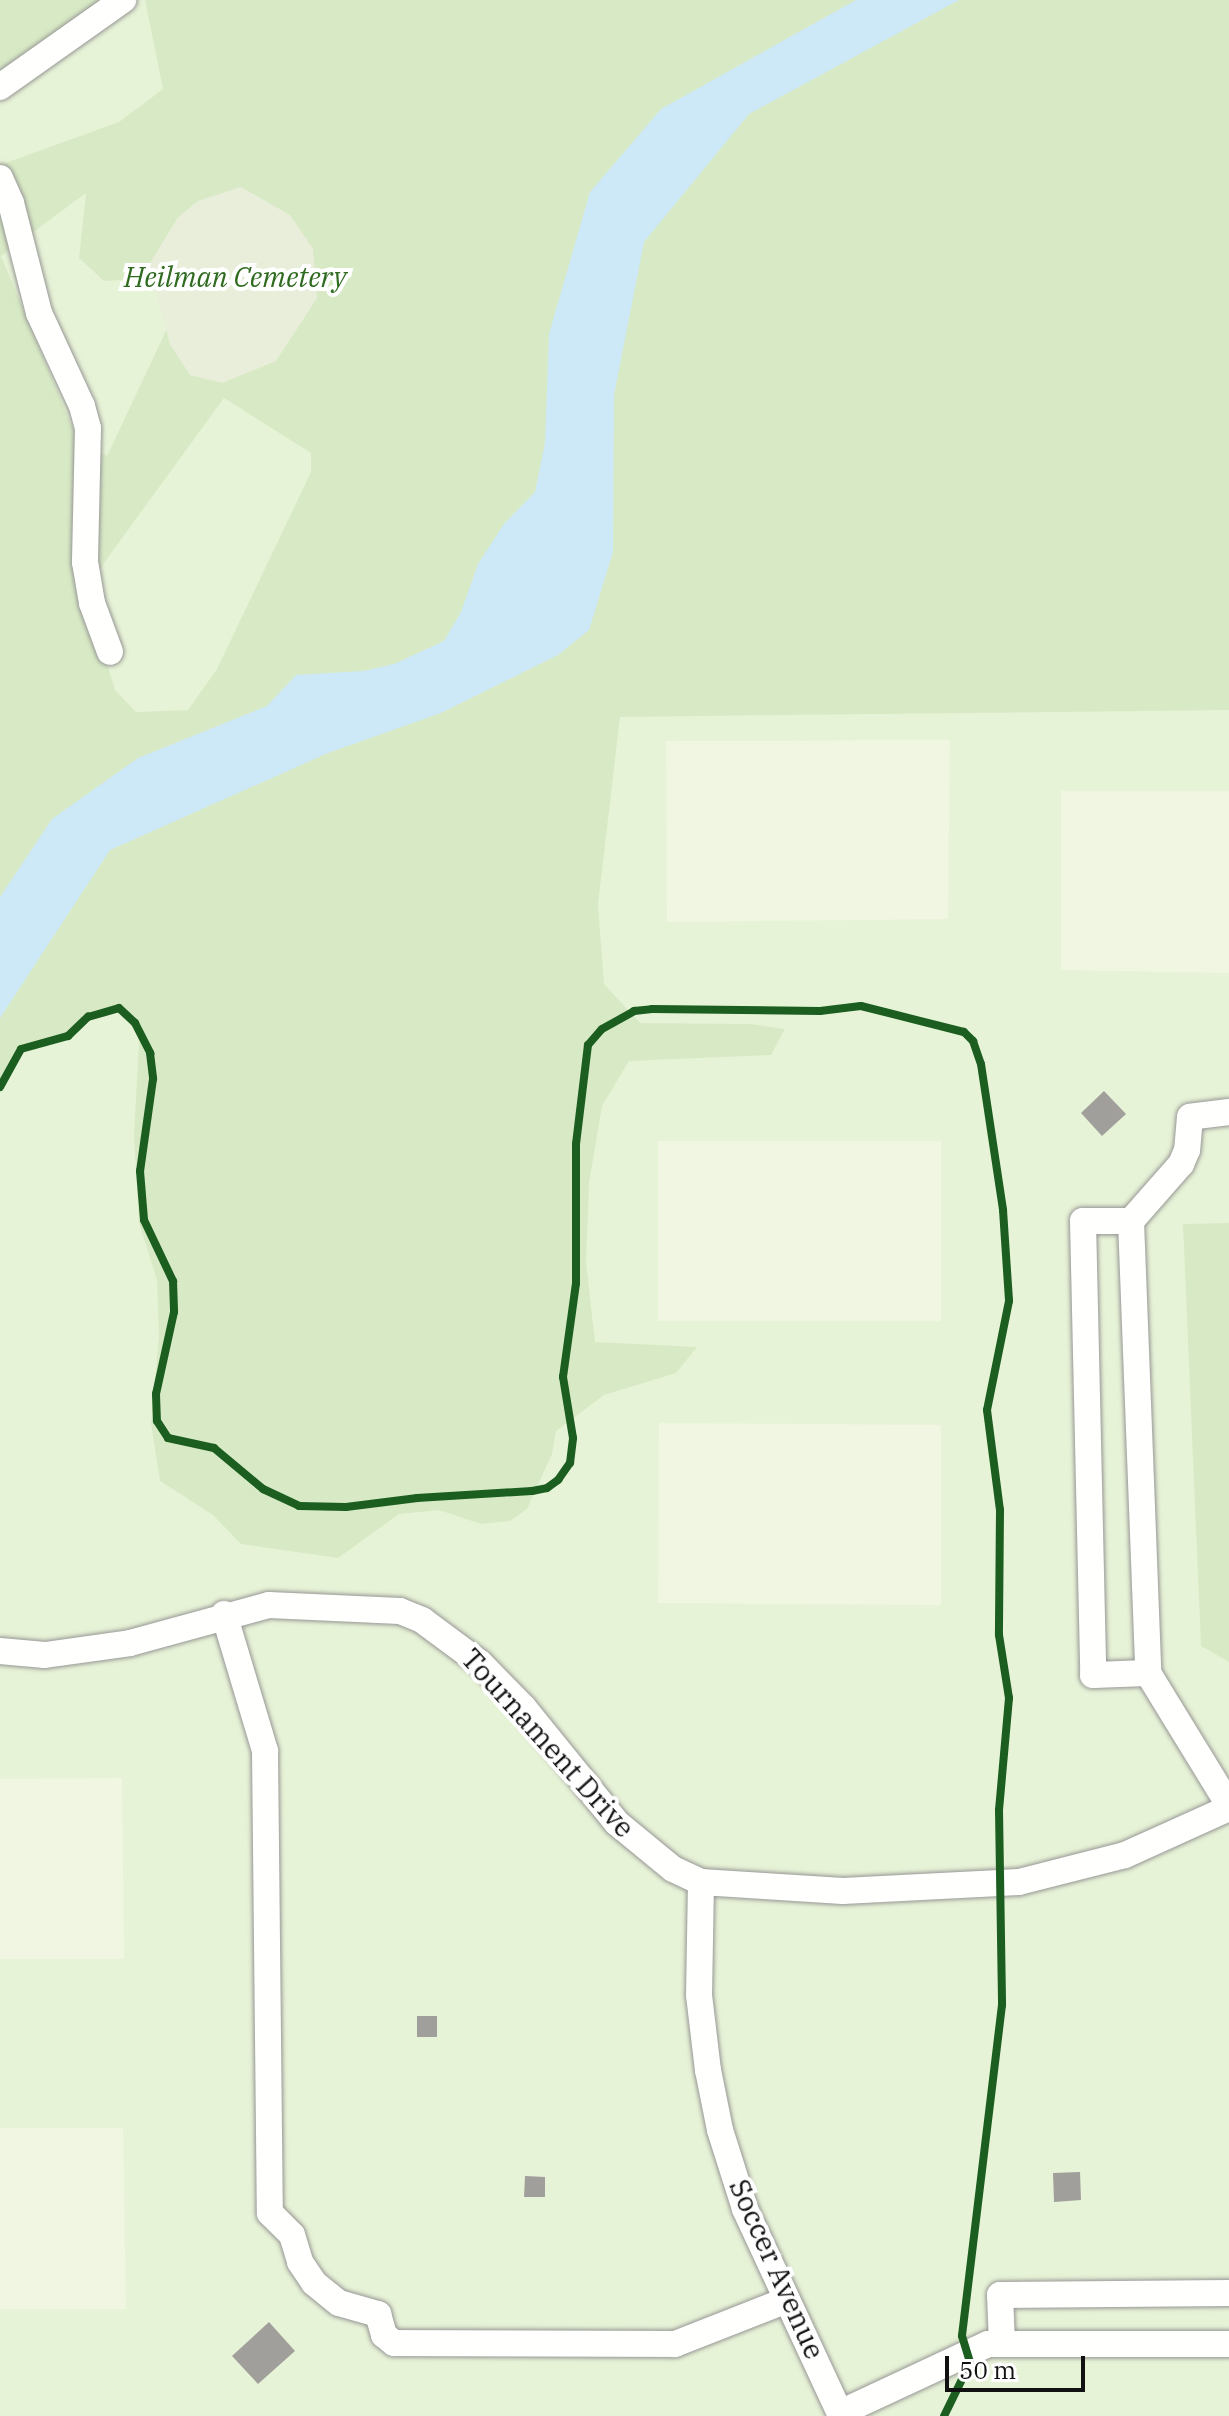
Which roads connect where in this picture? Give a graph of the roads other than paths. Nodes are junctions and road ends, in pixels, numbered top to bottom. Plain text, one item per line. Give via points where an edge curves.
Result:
1 (123, 0) edge
2 (0, 87) edge
3 (0, 178) edge
4 (110, 652) dead end
5 (1229, 1112) edge
6 (1131, 1221) junction
7 (224, 1614) junction
8 (0, 1651) edge
9 (1148, 1673) junction
10 (1229, 1806) edge
11 (701, 1882) junction
12 (1229, 2293) edge
13 (787, 2300) junction
14 (1002, 2343) junction
15 (1229, 2344) edge
16 (841, 2414) edge

1 - 2 street
3 - 4 street via 39,313 88,428 86,572
5 - 6 street via 1190,1117 1181,1164
6 - 9 street
6 - 9 street via 1083,1221 1093,1675
7 - 8 street, Tournament Drive via 130,1643 77,1652
7 - 11 street, Tournament Drive via 269,1605 377,1608 422,1620 468,1653 523,1707 617,1823 673,1869
7 - 13 street via 265,1751 270,2213 292,2235 314,2283 339,2303 378,2314 384,2335 394,2343 675,2344
9 - 10 street
10 - 11 street, Tournament Drive via 1125,1855 1019,1882 843,1891
11 - 13 street, Soccer Avenue via 699,1995 711,2090 745,2209
12 - 14 street via 1000,2295
13 - 16 street, Soccer Avenue
14 - 15 street
14 - 16 street via 967,2352

